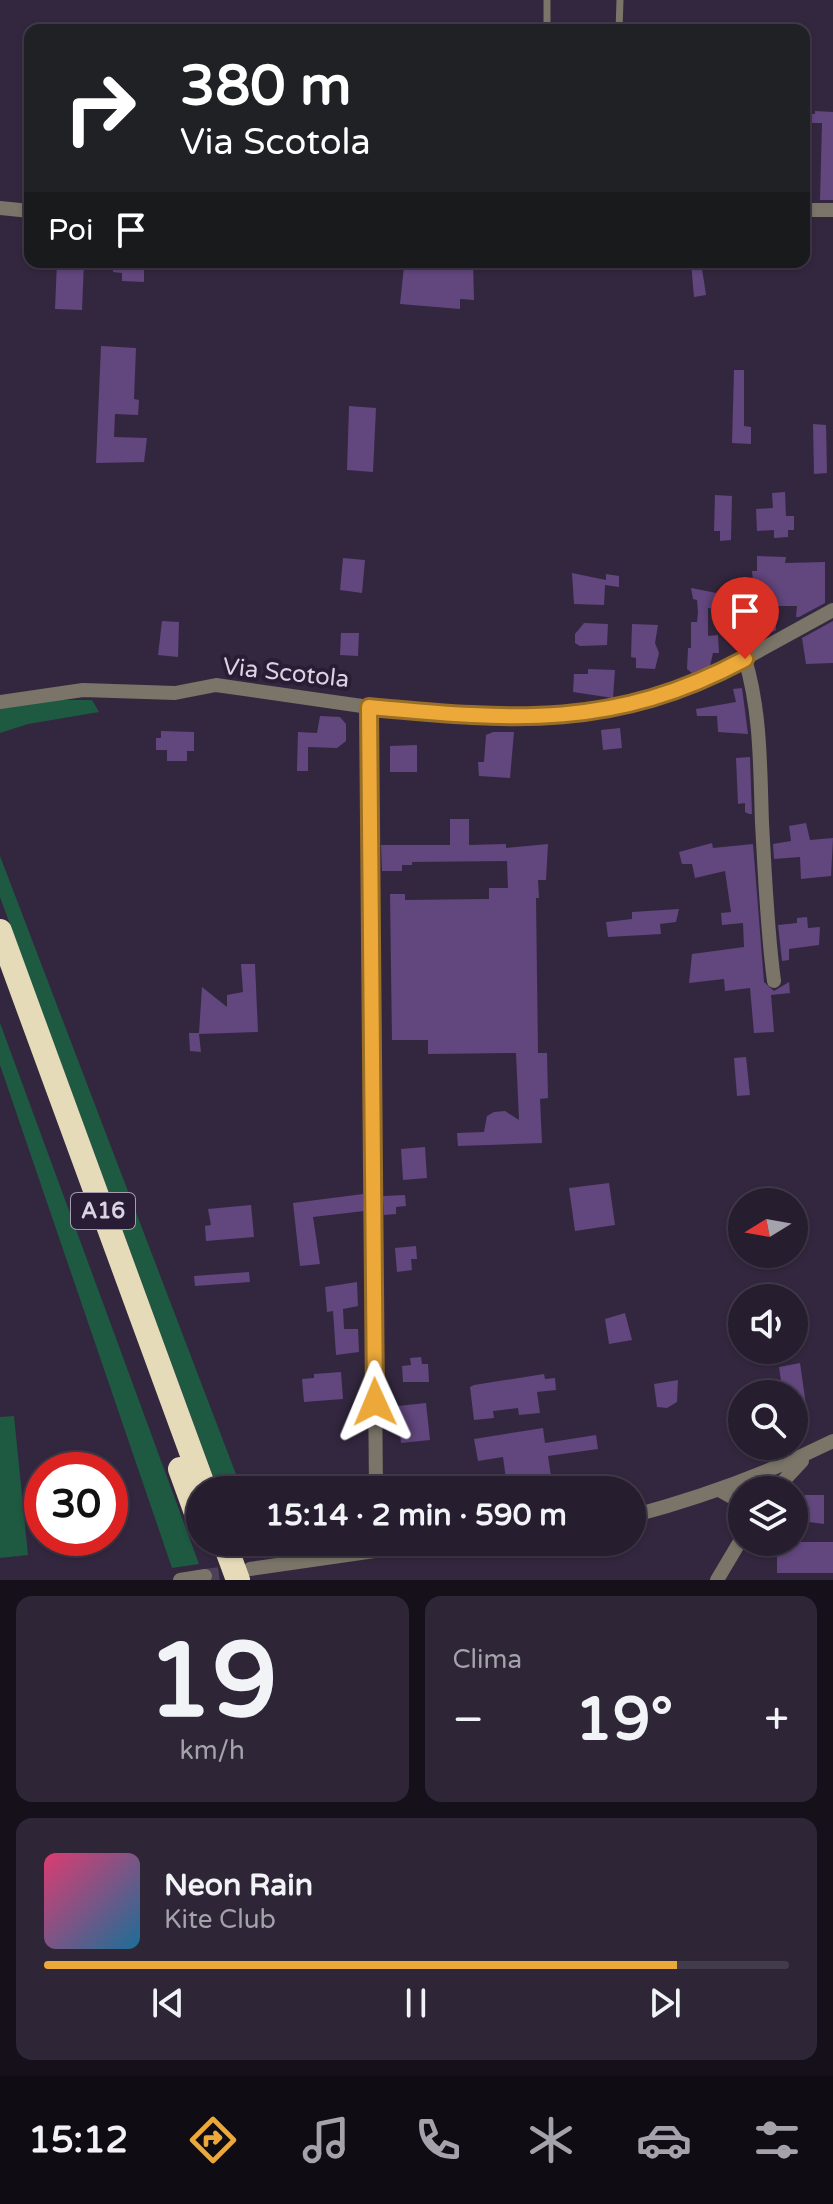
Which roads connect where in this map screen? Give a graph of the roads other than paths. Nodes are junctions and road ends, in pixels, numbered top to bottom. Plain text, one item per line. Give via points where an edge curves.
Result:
1 (547, 0) edge
2 (620, 0) edge
3 (547, 24) edge
4 (619, 24) edge
5 (0, 208) edge
6 (24, 210) edge
7 (810, 210) edge
8 (833, 210) edge
9 (833, 610) edge
10 (745, 659) junction
11 (0, 702) edge
12 (369, 707) junction
13 (0, 931) edge
14 (0, 979) edge
15 (774, 981) dead end
16 (833, 1441) edge
17 (809, 1454) junction
18 (200, 1476) edge
19 (376, 1476) edge
20 (788, 1476) edge
21 (186, 1486) edge
22 (721, 1491) junction
23 (728, 1495) edge
24 (646, 1512) edge
25 (209, 1556) edge
26 (232, 1556) edge
27 (330, 1556) edge
28 (731, 1556) edge
29 (244, 1575) edge
30 (213, 1578) edge
31 (180, 1580) edge
32 (717, 1580) edge

1 - 3 lane
2 - 4 lane
5 - 6 street
7 - 8 street
9 - 10 street, Via Scotola
10 - 12 street, Via Scotola via 674,693 619,708 482,718
10 - 15 street via 761,759
11 - 12 street, Via Scotola via 83,690 175,693 216,685
12 - 19 street
13 - 18 highway, A16
14 - 21 highway, A16
16 - 17 street
17 - 20 street
17 - 22 street
22 - 23 street
22 - 24 street
25 - 30 highway
26 - 29 highway
27 - 29 street
28 - 32 street
30 - 31 street

